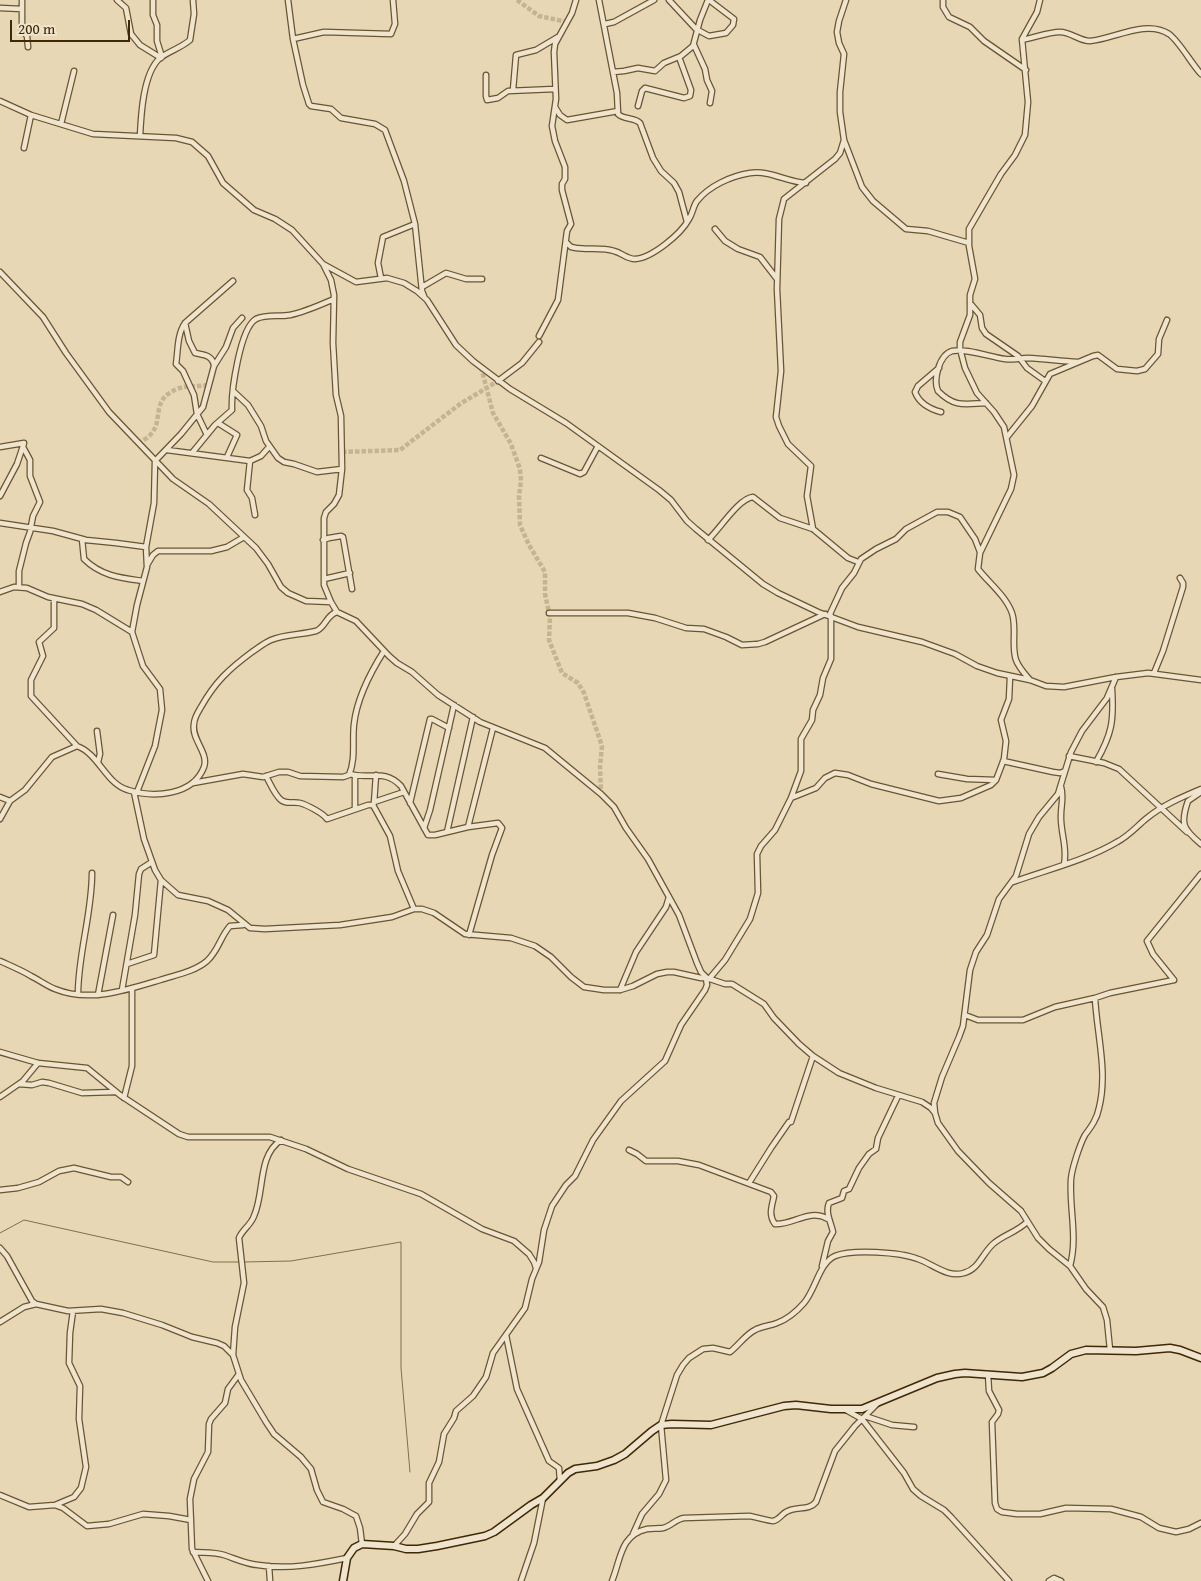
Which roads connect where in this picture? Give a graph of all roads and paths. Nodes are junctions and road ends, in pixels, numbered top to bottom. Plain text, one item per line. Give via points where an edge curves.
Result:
1 (22, 0) edge
2 (117, 0) edge
3 (153, 0) edge
4 (193, 0) edge
5 (393, 0) edge
6 (576, 0) edge
7 (599, 0) edge
8 (654, 0) edge
9 (669, 0) edge
10 (708, 0) edge
11 (846, 0) edge
12 (942, 0) edge
13 (1040, 0) edge
14 (287, 1) edge
15 (0, 8) edge
16 (22, 9) junction
17 (604, 24) junction
18 (698, 31) junction
19 (560, 37) junction
20 (293, 39) junction
21 (1022, 40) junction
22 (694, 45) junction
23 (28, 46) dead end
24 (679, 56) junction
25 (162, 57) junction
26 (1026, 70) junction
27 (74, 72) dead end
28 (613, 72) junction
29 (1201, 74) edge
30 (486, 75) dead end
31 (555, 89) junction
32 (513, 90) junction
33 (0, 101) edge
34 (710, 102) dead end
35 (638, 106) dead end
36 (555, 107) junction
37 (618, 111) junction
38 (31, 115) junction
39 (61, 124) junction
40 (140, 136) junction
41 (844, 140) junction
42 (24, 148) dead end
43 (806, 183) junction
44 (687, 222) junction
45 (415, 224) junction
46 (715, 229) dead end
47 (566, 242) junction
48 (969, 243) junction
49 (323, 264) junction
50 (0, 272) edge
51 (381, 278) junction
52 (482, 279) dead end
53 (777, 279) junction
54 (233, 281) dead end
55 (422, 287) junction
56 (424, 297) junction
57 (334, 299) junction
58 (970, 302) junction
59 (242, 318) dead end
60 (1167, 320) dead end
61 (185, 323) junction
62 (540, 336) dead end
63 (539, 342) dead end
64 (961, 351) junction
65 (1020, 358) junction
66 (1080, 362) junction
67 (214, 366) junction
68 (939, 368) junction
69 (498, 381) junction
70 (1045, 381) junction
71 (232, 391) junction
72 (986, 403) junction
73 (941, 412) dead end
74 (197, 414) junction
75 (218, 422) junction
76 (207, 435) junction
77 (1007, 437) junction
78 (0, 446) edge
79 (269, 446) junction
80 (598, 446) junction
81 (23, 447) junction
82 (167, 450) junction
83 (192, 453) junction
84 (227, 457) junction
85 (541, 458) dead end
86 (156, 461) junction
87 (250, 461) junction
88 (342, 469) junction
89 (0, 496) edge
90 (255, 516) dead end
91 (0, 523) edge
92 (31, 527) junction
93 (813, 529) junction
94 (244, 537) junction
95 (82, 539) junction
96 (323, 540) junction
97 (708, 540) junction
98 (146, 548) junction
99 (980, 553) junction
100 (858, 562) junction
101 (147, 567) junction
102 (350, 574) junction
103 (324, 578) junction
104 (1180, 578) dead end
105 (143, 581) junction
106 (19, 587) junction
107 (352, 589) dead end
108 (0, 592) edge
109 (54, 598) junction
110 (331, 602) junction
111 (337, 612) junction
112 (549, 613) dead end
113 (828, 615) junction
114 (132, 632) junction
115 (384, 651) junction
116 (1154, 673) junction
117 (1010, 677) junction
118 (1116, 677) junction
119 (1030, 680) junction
120 (1201, 680) edge
121 (1112, 688) junction
122 (454, 705) junction
123 (473, 717) junction
124 (449, 728) junction
125 (493, 728) junction
126 (97, 731) dead end
127 (77, 746) junction
128 (1069, 756) junction
129 (1003, 760) junction
130 (98, 762) junction
131 (1096, 762) junction
132 (1065, 769) junction
133 (352, 774) junction
134 (938, 774) dead end
135 (376, 775) junction
136 (266, 776) junction
137 (996, 780) junction
138 (192, 784) junction
139 (1061, 786) junction
140 (1201, 791) edge
141 (136, 792) junction
142 (404, 792) junction
143 (0, 797) edge
144 (792, 798) junction
145 (10, 801) junction
146 (410, 802) junction
147 (374, 804) junction
148 (355, 809) junction
149 (1162, 809) junction
150 (0, 819) edge
151 (468, 827) junction
152 (424, 828) junction
153 (447, 832) junction
154 (1187, 832) junction
155 (1201, 844) edge
156 (1066, 855) junction
157 (152, 862) junction
158 (1071, 862) junction
159 (1064, 864) junction
160 (92, 873) dead end
161 (1201, 874) edge
162 (161, 880) junction
163 (1013, 882) junction
164 (669, 897) junction
165 (414, 909) junction
166 (114, 915) dead end
167 (245, 925) junction
168 (469, 935) junction
169 (0, 962) edge
170 (127, 964) junction
171 (707, 978) junction
172 (132, 989) junction
173 (122, 990) junction
174 (620, 990) junction
175 (78, 994) junction
176 (98, 995) junction
177 (1095, 998) junction
178 (965, 1015) junction
179 (0, 1052) edge
180 (813, 1056) junction
181 (38, 1063) junction
182 (19, 1084) junction
183 (116, 1092) junction
184 (898, 1096) junction
185 (0, 1097) edge
186 (124, 1098) junction
187 (935, 1113) junction
188 (281, 1140) junction
189 (629, 1150) dead end
190 (128, 1182) dead end
191 (749, 1183) junction
192 (0, 1190) edge
193 (828, 1219) junction
194 (1027, 1222) junction
195 (0, 1248) edge
196 (1070, 1266) junction
197 (822, 1267) junction
198 (536, 1270) junction
199 (36, 1304) junction
200 (73, 1311) junction
201 (0, 1322) edge
202 (506, 1335) junction
203 (1110, 1350) junction
204 (233, 1355) junction
205 (1201, 1358) edge
206 (238, 1374) junction
207 (988, 1374) junction
208 (878, 1403) junction
209 (844, 1409) junction
210 (864, 1418) junction
211 (661, 1425) junction
212 (914, 1427) dead end
213 (560, 1481) junction
214 (0, 1495) edge
215 (543, 1498) junction
216 (55, 1505) junction
217 (191, 1520) junction
218 (1201, 1523) edge
219 (633, 1534) junction
220 (362, 1544) junction
221 (394, 1546) junction
222 (193, 1552) junction
223 (347, 1558) junction
224 (269, 1566) junction
225 (208, 1581) edge
226 (270, 1581) edge
227 (343, 1581) edge
228 (521, 1581) edge
229 (612, 1581) edge
230 (1009, 1581) edge
231 (1049, 1581) edge
232 (1061, 1581) edge

1 - 16 street
2 - 25 street via 126,7 131,34 140,45
3 - 25 street
4 - 25 street via 190,40
5 - 20 street via 395,24 391,34 324,32
6 - 19 street
7 - 17 street
8 - 17 street via 614,22
9 - 18 street
10 - 18 street
10 - 18 street via 731,16 734,22 728,31 718,36
11 - 41 street via 837,32 844,54 840,101
12 - 26 street via 949,17 970,27 984,41
13 - 21 street
14 - 20 street
15 - 16 street
16 - 23 street via 22,32
17 - 28 street
18 - 22 street
19 - 31 street via 554,52
19 - 32 street via 514,57
20 - 45 street via 310,105 333,110 340,118 375,124 385,130 404,181
21 - 26 street
21 - 29 street via 1060,32 1090,41 1127,32 1165,32 1174,38
22 - 24 street
22 - 34 street via 712,91
24 - 28 street via 655,71 638,68
24 - 35 street via 691,90 690,96 684,98 646,88 642,90
25 - 40 street via 146,88
26 - 48 street via 1028,102 1024,135 970,226
27 - 39 street
28 - 37 street
30 - 32 street via 486,100
31 - 32 street
31 - 36 street
33 - 38 street
36 - 37 street via 565,120
36 - 47 street via 553,129 565,167 562,188 571,224
37 - 44 street via 620,116 641,124 653,158 679,192
38 - 39 street
38 - 42 street
39 - 40 street via 93,134
40 - 49 street via 176,138 195,144 208,156 223,184 254,210 292,230
41 - 43 street via 840,154
41 - 48 street via 863,190 898,224 908,230 928,231
43 - 44 street via 764,172 733,177 700,198
43 - 53 street via 782,204
44 - 47 street via 668,242 638,259 612,250 572,247
45 - 51 street via 382,237 378,263
45 - 55 street
46 - 53 street via 738,250 760,256
47 - 62 street via 558,300
48 - 58 street via 975,277
49 - 51 street via 356,282
49 - 57 street via 331,280
50 - 86 street via 43,317 109,412
51 - 56 street via 404,283
52 - 55 street via 466,279 446,273
53 - 93 street via 781,365 777,420 788,444 810,466 807,496
54 - 61 street
55 - 56 street
56 - 69 street via 460,350
57 - 71 street via 292,314 258,318 253,322 244,338
57 - 88 street via 333,343 336,395 341,416
58 - 64 street
58 - 65 street via 980,314 986,334
59 - 67 street via 233,328
60 - 66 street via 1159,339 1158,354 1145,369 1117,369 1098,355
61 - 67 street via 194,350 212,359
61 - 74 street via 176,364 194,395
63 - 69 street via 522,363
64 - 65 street via 1006,359
64 - 68 street via 944,356
64 - 72 street via 977,393
65 - 66 street
65 - 70 street via 1027,368
66 - 70 street via 1053,372
67 - 74 street via 205,404
68 - 72 street via 936,388 943,396 960,405
68 - 73 street via 915,392 924,405
69 - 80 street
70 - 77 street via 1032,406
71 - 75 street via 232,410
71 - 79 street via 247,403
72 - 77 street
74 - 76 street
74 - 82 street
75 - 76 street
75 - 84 street via 237,435
76 - 83 street
77 - 99 street via 1013,483
78 - 81 street via 22,442
79 - 87 street via 261,456
79 - 88 street via 284,462 311,471
80 - 85 street via 580,474
80 - 97 street via 666,496
81 - 89 street
81 - 92 street via 30,460 30,476 40,497
82 - 83 street
82 - 86 street
83 - 84 street
84 - 87 street
86 - 94 street via 173,479 204,500
86 - 98 street via 154,503
87 - 90 street via 247,490 252,497
88 - 96 street via 339,495 324,518
91 - 92 street
92 - 95 street
92 - 106 street via 19,571
93 - 97 street via 780,518 756,499 749,498
93 - 100 street via 848,558
94 - 101 street via 227,547 211,551 158,551
94 - 110 street via 256,548 288,593 306,601
95 - 98 street
95 - 105 street via 84,559 94,567 113,576
96 - 102 street via 343,537
96 - 103 street
97 - 113 street via 762,584
98 - 101 street
99 - 100 street via 963,521 943,511 909,528
99 - 119 street via 978,569 1011,611 1016,659
100 - 113 street
101 - 105 street
102 - 103 street
102 - 107 street
103 - 110 street
104 - 116 street via 1182,592
105 - 114 street
106 - 108 street
106 - 109 street
109 - 114 street via 96,610
109 - 127 street via 54,627 39,642 43,656 31,680 31,696
110 - 111 street
111 - 115 street via 356,621
111 - 138 street via 316,631 271,640 219,679 194,723 194,734 205,763
112 - 113 street via 647,616 686,628 710,631 745,645 765,642
113 - 117 street via 858,627 922,642
113 - 144 street via 831,658 812,720 801,739 801,771
114 - 141 street via 143,666 160,687 162,706 156,746
115 - 122 street
115 - 133 street via 358,703 353,727
116 - 118 street
116 - 120 street
117 - 119 street
117 - 129 street via 1009,699 1001,720 1006,741
118 - 119 street via 1064,687 1046,686
118 - 121 street
121 - 128 street
121 - 131 street via 1111,728
122 - 123 street
122 - 124 street
123 - 125 street
123 - 153 street
124 - 146 street via 430,719
124 - 152 street
125 - 151 street
125 - 164 street via 545,748 601,794 648,859
126 - 130 street
127 - 130 street
127 - 145 street via 52,757 25,790
128 - 131 street
128 - 132 street
129 - 132 street via 1057,773
129 - 137 street
130 - 141 street via 120,787
131 - 149 street via 1119,769
132 - 139 street
133 - 135 street
133 - 136 street via 344,778 300,776 288,772
133 - 148 street
134 - 137 street
135 - 142 street via 395,779
135 - 147 street
136 - 138 street via 243,774
136 - 148 street via 279,799 286,803 304,804 323,813 327,819
137 - 144 street via 961,798 940,800 835,773 816,788
138 - 141 street via 171,793
139 - 156 street via 1061,822
139 - 163 street via 1031,829
140 - 149 street via 1177,799
140 - 154 street via 1188,803 1184,820
141 - 157 street via 144,839
142 - 146 street
142 - 147 street
143 - 145 street
144 - 171 street via 775,830 757,854 758,893 750,919 725,960
145 - 150 street
146 - 152 street
147 - 148 street
147 - 165 street via 390,836 398,871
149 - 154 street
149 - 158 street via 1115,844
151 - 153 street
151 - 168 street via 498,823 502,828
152 - 153 street via 430,836
154 - 155 street
156 - 158 street
156 - 159 street
157 - 162 street
157 - 170 street via 139,874
158 - 159 street
159 - 163 street
160 - 175 street
161 - 177 street via 1147,941 1174,980
162 - 167 street via 178,895 208,901 228,910
162 - 170 street via 154,955
163 - 178 street via 999,899 987,935 972,962
164 - 171 street via 701,972
164 - 174 street via 666,907 636,952
165 - 167 street via 392,917 327,926 257,929
165 - 168 street via 434,913
166 - 176 street
167 - 172 street via 230,926 216,951 194,969
168 - 174 street via 504,937 528,943 543,951 584,987
169 - 175 street via 56,990
170 - 173 street
171 - 174 street via 667,972
171 - 180 street via 732,984 764,1004 786,1031
171 - 198 street via 705,990 681,1025 665,1061 632,1090 597,1132 579,1172 552,1206
172 - 173 street
172 - 186 street via 132,1066
173 - 176 street
175 - 176 street
177 - 178 street via 1048,1008 1023,1020 978,1020
177 - 196 street via 1103,1090 1099,1110 1084,1137 1071,1178 1074,1254
178 - 187 street via 938,1087
179 - 181 street
180 - 184 street via 855,1080
180 - 191 street via 790,1122
181 - 182 street
181 - 183 street via 87,1068
182 - 183 street via 45,1082 82,1093
182 - 185 street
183 - 186 street
184 - 187 street via 922,1102
184 - 193 street via 876,1149 863,1162 842,1198 827,1206
186 - 188 street via 188,1137 270,1137
187 - 194 street via 938,1123 958,1151 1021,1211
188 - 198 street via 348,1169 421,1194 476,1226 514,1241 529,1254
188 - 204 street via 269,1152 254,1217 239,1238 244,1283 234,1328
189 - 191 street via 646,1161 678,1160
190 - 192 street via 74,1168 59,1171 39,1182
191 - 193 street via 774,1196 771,1212 775,1224 816,1214
193 - 197 street via 833,1232
194 - 196 street via 1043,1244
194 - 197 street via 991,1245 978,1264 966,1273 947,1273 916,1258 893,1253 843,1253 830,1258
195 - 199 street
196 - 203 street via 1103,1307
197 - 211 street via 810,1295 786,1319 750,1333 730,1352 703,1349 689,1358 677,1375
198 - 202 street via 525,1308
199 - 200 street
199 - 201 street via 24,1307
200 - 204 street via 101,1309 127,1314 217,1343
200 - 216 street via 69,1363 80,1386 79,1419 86,1468 74,1497
202 - 213 street via 518,1394 549,1461 559,1468
202 - 221 street via 493,1353 483,1382 458,1408 444,1434 439,1462 429,1483 429,1502
203 - 205 street via 1170,1348
203 - 207 street via 1094,1349 1071,1354 1043,1373 1030,1376
204 - 206 street
206 - 217 street via 228,1389 225,1403 209,1424 208,1452 194,1479 191,1494
206 - 220 street via 274,1434 307,1463 321,1500 356,1516
207 - 208 street via 965,1373 937,1378
207 - 218 street via 989,1391 999,1410 992,1422 998,1510 1040,1514 1066,1508 1111,1509 1176,1532
208 - 209 street via 862,1409
208 - 210 street
209 - 210 street
209 - 211 street via 784,1406 712,1425
210 - 212 street
210 - 219 street via 835,1452 816,1502 810,1507 789,1511 772,1521 749,1516 684,1518 665,1527
210 - 230 street via 914,1489 944,1510
211 - 213 street via 620,1457 605,1464 575,1469
211 - 219 street via 666,1480 642,1514
213 - 215 street
214 - 216 street via 29,1507
215 - 221 street via 485,1536 418,1549
215 - 228 street via 534,1543
216 - 217 street via 72,1513 87,1526 109,1524 143,1514
217 - 222 street
219 - 229 street via 623,1550
220 - 221 street
220 - 223 street via 354,1548
222 - 224 street via 218,1554 240,1562
222 - 225 street
223 - 224 street via 292,1567
223 - 227 street
224 - 226 street
231 - 232 street via 1054,1578

